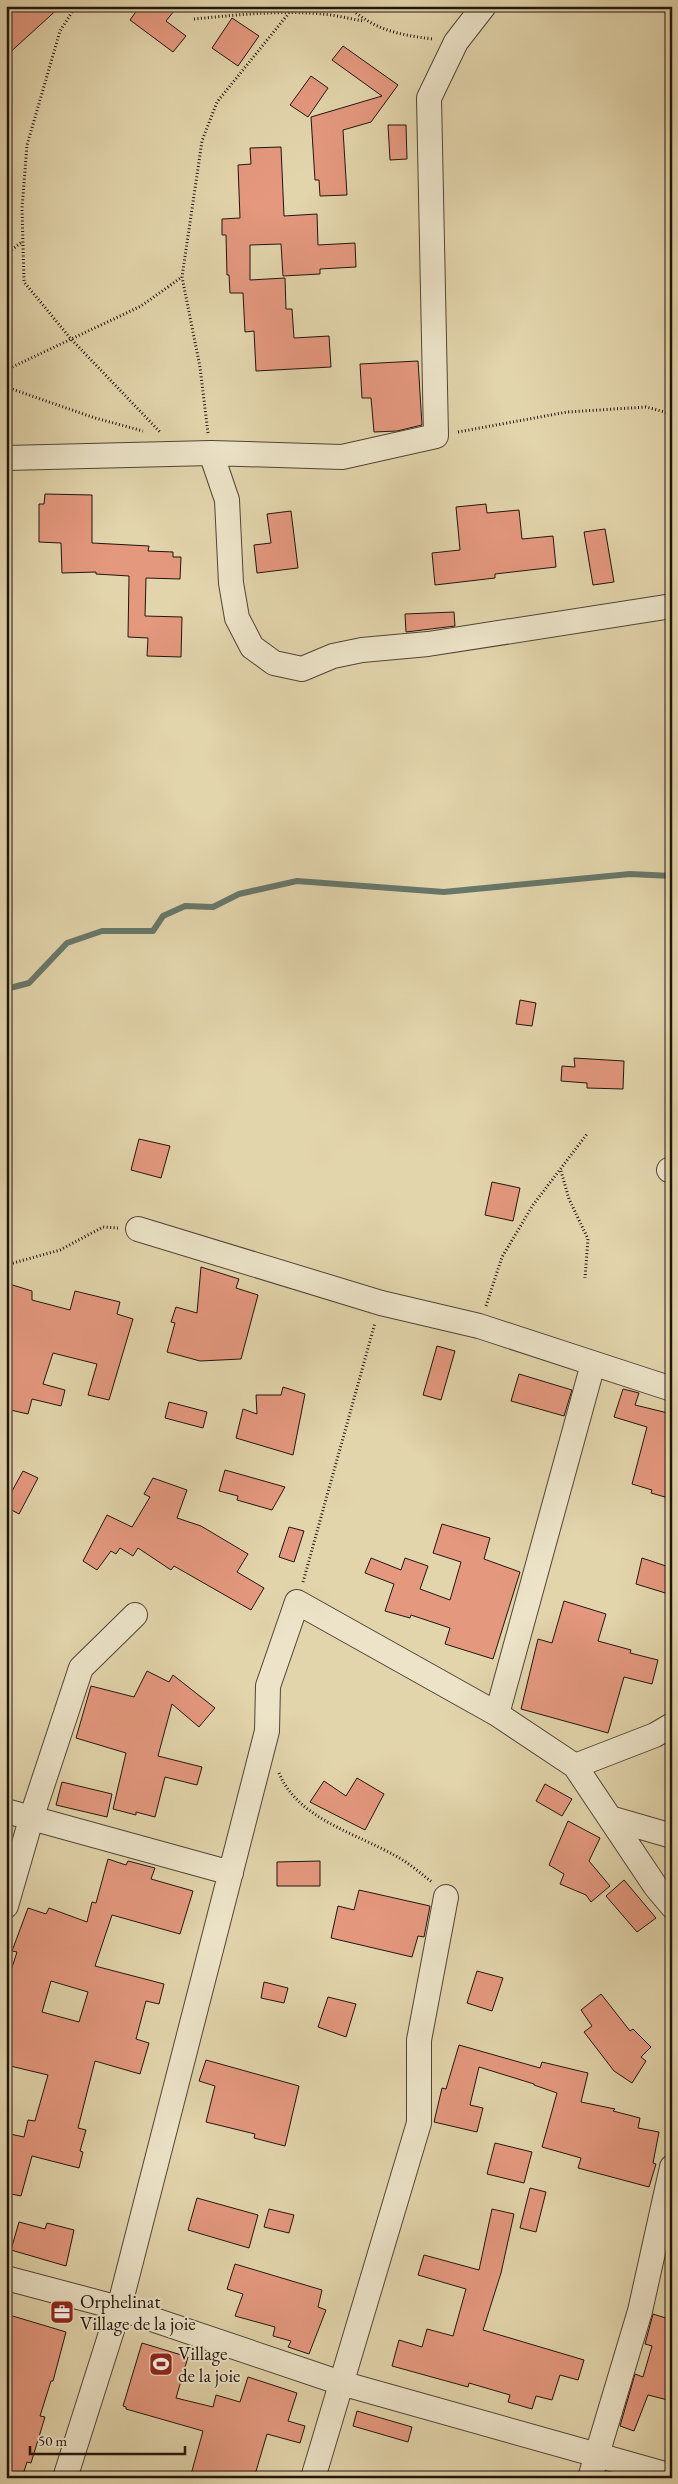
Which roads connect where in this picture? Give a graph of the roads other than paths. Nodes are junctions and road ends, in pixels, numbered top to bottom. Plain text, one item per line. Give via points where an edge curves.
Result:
1 (484, 6) edge
2 (211, 452) junction
3 (6, 458) edge
4 (672, 606) edge
5 (138, 1229) road end
6 (593, 1364) junction
7 (672, 1389) edge
8 (135, 1615) dead end
9 (497, 1714) junction
10 (672, 1725) edge
11 (575, 1766) junction
12 (6, 1811) edge
13 (32, 1816) junction
14 (610, 1818) junction
15 (672, 1836) edge
16 (231, 1873) junction
17 (446, 1897) road end
18 (6, 1906) edge
19 (672, 1906) edge
20 (672, 2168) edge
21 (6, 2278) edge
22 (119, 2308) junction
23 (341, 2384) junction
24 (597, 2455) junction
25 (672, 2476) edge
26 (65, 2478) edge
27 (313, 2478) edge
28 (590, 2478) edge

1 - 2 street via 456,42 429,98 436,436 342,457
2 - 3 street
2 - 4 street via 226,500 230,582 237,618 252,647 274,663 302,669 333,656 362,650 428,644
5 - 6 street via 381,1303 479,1326
6 - 7 street
6 - 9 street
8 - 13 street via 80,1668
9 - 11 street
9 - 16 street via 297,1602 268,1686 267,1731
10 - 11 street via 655,1735
11 - 14 street
12 - 13 street
13 - 16 street
13 - 18 street
14 - 15 street
14 - 19 street
16 - 22 street
17 - 23 street via 418,2040 420,2123
20 - 24 street via 640,2311
21 - 22 street
22 - 23 street
22 - 26 street
23 - 24 street
23 - 27 street
24 - 25 street
24 - 28 street

